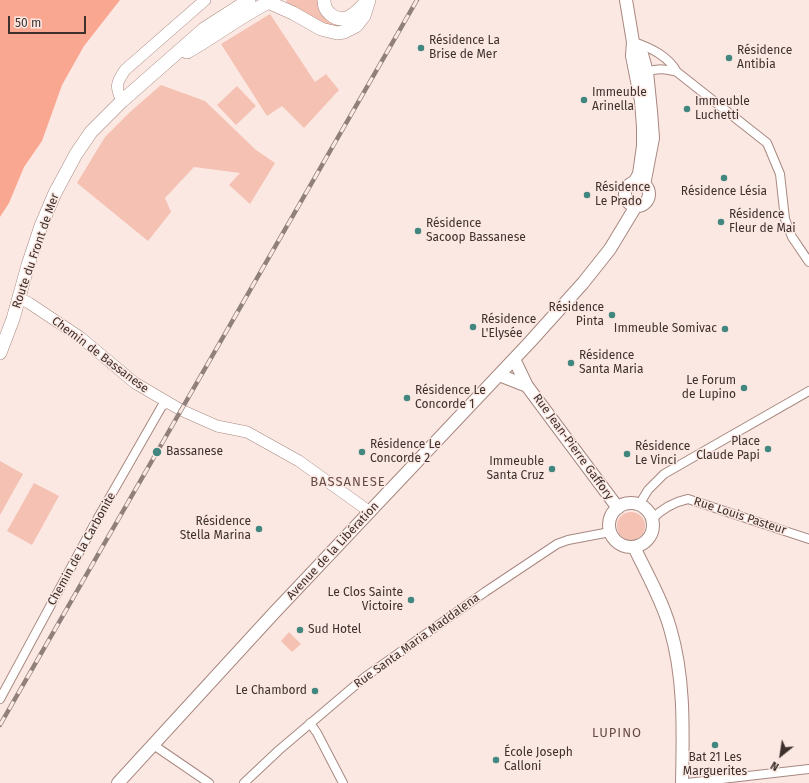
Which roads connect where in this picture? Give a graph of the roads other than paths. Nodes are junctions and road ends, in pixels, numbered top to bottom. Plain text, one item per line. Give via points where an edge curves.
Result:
1 (205, 0) edge
2 (249, 0) edge
3 (324, 0) edge
4 (368, 0) edge
5 (626, 0) edge
6 (271, 1) edge
7 (633, 42) junction
8 (661, 56) junction
9 (161, 66) junction
10 (652, 71) junction
11 (677, 72) junction
12 (122, 101) junction
13 (639, 184) junction
14 (636, 206) junction
15 (809, 262) edge
16 (19, 298) junction
17 (0, 352) edge
18 (514, 359) junction
19 (499, 375) junction
20 (528, 386) junction
21 (809, 391) edge
22 (169, 404) junction
23 (639, 505) junction
24 (618, 508) junction
25 (370, 512) junction
26 (652, 519) junction
27 (610, 532) junction
28 (809, 539) edge
29 (634, 547) junction
30 (0, 698) edge
31 (310, 723) junction
32 (152, 744) junction
33 (809, 769) edge
34 (118, 783) edge
35 (209, 783) edge
36 (244, 783) edge
37 (343, 783) edge
38 (682, 783) edge
39 (687, 783) edge

1 - 12 street via 125,70 118,80 117,90
2 - 9 main road, Route du Front de Mer via 204,29
3 - 4 main road via 325,9 331,15 345,19 358,11
4 - 6 main road via 364,16 356,26 337,33 321,29
5 - 7 main road
6 - 9 main road, Route du Front de Mer
7 - 8 street via 647,46
7 - 10 main road
7 - 13 main road via 632,56 641,101 643,127
8 - 10 street
8 - 11 street via 671,62
9 - 12 main road, Route du Front de Mer
10 - 11 street via 663,69
10 - 13 main road via 653,138
11 - 15 street via 766,143 780,174 785,219 792,237
12 - 16 main road, Route du Front de Mer via 91,132 64,174 42,226
13 - 14 main road via 648,191 648,198 643,204
13 - 14 main road via 627,188 626,196 629,202
14 - 18 main road, Avenue de la Libération via 610,249 583,283
16 - 17 main road, Route du Front de Mer
16 - 22 street, Chemin de Bassanese via 80,337 135,383
18 - 19 main road, Avenue de la Libération
18 - 20 main road, Rue Jean-Pierre Gaffory
19 - 20 main road, Rue Jean-Pierre Gaffory
19 - 25 main road, Avenue de la Libération
20 - 24 main road, Rue Jean-Pierre Gaffory
21 - 23 street via 664,474 648,490
22 - 25 street, Chemin de Bassanese via 217,426 247,432 299,461
22 - 30 street, Chemin de la Carbonite via 162,406 98,517
23 - 24 main road via 631,503
23 - 26 main road via 645,508
24 - 27 main road via 610,519
25 - 32 main road, Avenue de la Libération
26 - 28 street, Rue Louis Pasteur via 660,510 688,499
26 - 29 main road via 650,538 640,546
27 - 29 main road via 619,544
27 - 31 street, Rue Santa Maria Maddalena via 568,540 537,556 368,675
29 - 38 main road via 659,599 676,649 680,676
31 - 36 street, Rue Santa Maria Maddalena
31 - 37 street
32 - 34 main road, Avenue de la Libération
32 - 35 street
33 - 39 street

